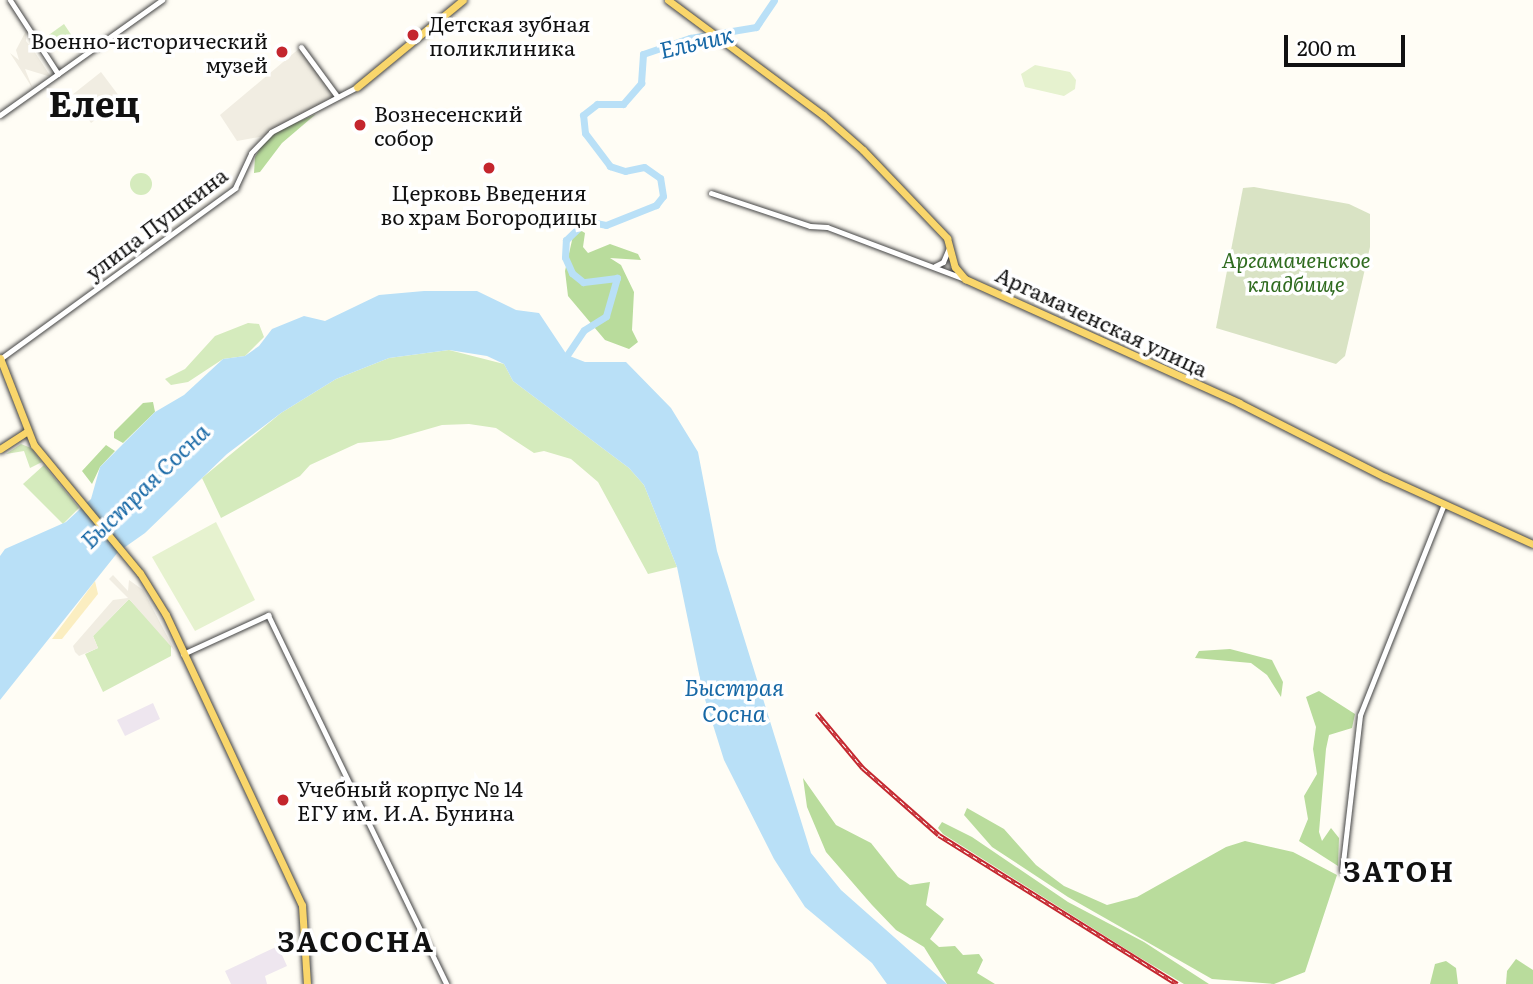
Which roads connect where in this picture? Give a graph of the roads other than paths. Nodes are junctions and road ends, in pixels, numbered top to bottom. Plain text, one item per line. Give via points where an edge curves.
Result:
1 (10, 0) edge
2 (162, 0) edge
3 (463, 0) edge
4 (668, 0) edge
5 (301, 47) dead end
6 (58, 75) junction
7 (357, 87) joint
8 (338, 96) junction
9 (0, 115) edge
10 (711, 193) dead end
11 (949, 247) junction
12 (931, 266) junction
13 (965, 279) junction
14 (0, 359) edge
15 (26, 432) junction
16 (0, 449) edge
17 (1444, 504) junction
18 (1533, 544) edge
19 (183, 653) junction
20 (1342, 871) dead end
21 (307, 984) edge
22 (446, 984) edge

1 - 6 street
2 - 6 street
3 - 7 main road
4 - 11 main road via 846,134 947,238
5 - 8 street
6 - 9 street
7 - 8 street, улица Пушкина
8 - 14 street, улица Пушкина via 265,136 251,153 235,188
10 - 12 street via 810,226 827,227
11 - 12 street via 943,262
11 - 13 main road, Аргамаченская улица via 955,267
12 - 13 street
13 - 17 main road, Аргамаченская улица via 1239,402
14 - 15 main road
15 - 16 main road
15 - 19 main road via 140,573
17 - 18 main road, Аргамаченская улица
17 - 20 street via 1360,715
19 - 21 main road via 302,905
19 - 22 street via 268,615

